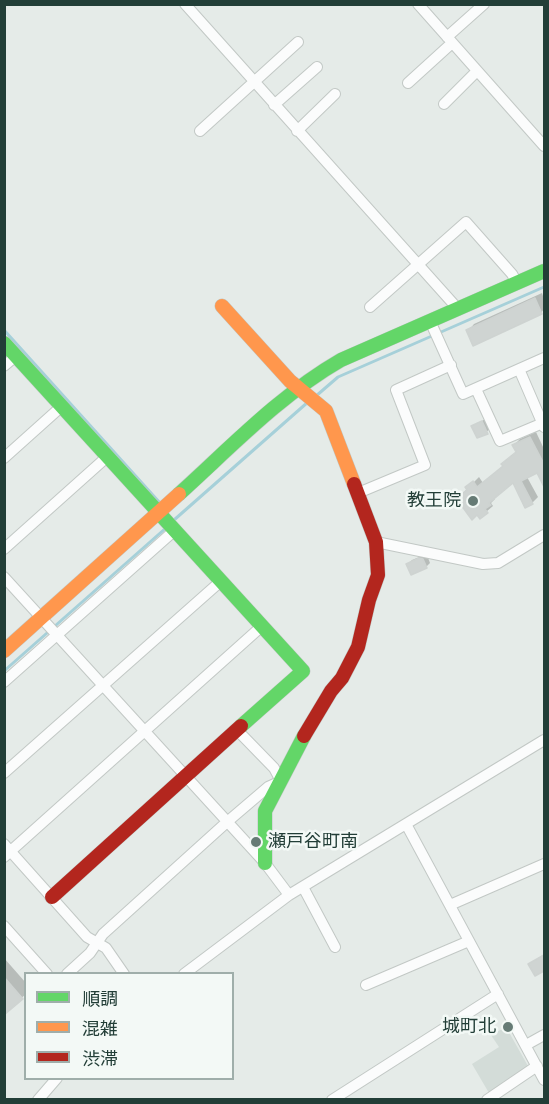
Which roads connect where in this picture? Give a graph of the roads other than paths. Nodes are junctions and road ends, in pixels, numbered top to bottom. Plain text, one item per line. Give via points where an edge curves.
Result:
1 (185, 4) edge
2 (418, 4) edge
3 (484, 4) edge
4 (450, 40) junction
5 (298, 42) dead end
6 (317, 67) dead end
7 (477, 71) junction
8 (254, 82) junction
9 (408, 83) dead end
10 (335, 94) dead end
11 (444, 104) dead end
12 (274, 105) junction
13 (200, 131) dead end
14 (297, 131) junction
15 (544, 146) edge
16 (417, 264) junction
17 (544, 271) edge
18 (517, 283) junction
19 (222, 306) dead end
20 (370, 308) dead end
21 (458, 309) junction
22 (430, 321) junction
23 (4, 343) edge
24 (16, 356) junction
25 (544, 358) edge
26 (451, 365) junction
27 (4, 366) edge
28 (519, 369) junction
29 (300, 388) junction
30 (476, 388) junction
31 (62, 406) junction
32 (544, 425) edge
33 (108, 456) junction
34 (4, 458) edge
35 (358, 493) junction
36 (159, 513) junction
37 (175, 530) junction
38 (544, 535) edge
39 (376, 542) junction
40 (4, 549) edge
41 (4, 577) edge
42 (221, 580) junction
43 (41, 618) junction
44 (262, 626) junction
45 (57, 635) junction
46 (4, 651) edge
47 (4, 682) edge
48 (103, 685) junction
49 (145, 731) junction
50 (238, 731) junction
51 (544, 740) edge
52 (4, 773) edge
53 (186, 776) junction
54 (281, 781) junction
55 (227, 822) junction
56 (406, 824) junction
57 (7, 851) edge
58 (265, 863) junction
59 (544, 864) edge
60 (303, 887) junction
61 (289, 895) junction
62 (52, 897) junction
63 (450, 905) junction
64 (4, 926) edge
65 (469, 941) junction
66 (97, 944) junction
67 (334, 946) dead end
68 (44, 972) edge
69 (69, 972) edge
70 (123, 972) edge
71 (187, 972) edge
72 (366, 985) dead end
73 (498, 994) junction
74 (544, 1035) edge
75 (526, 1045) junction
76 (537, 1066) junction
77 (55, 1080) edge
78 (544, 1080) edge
79 (38, 1100) edge
80 (332, 1100) edge
81 (487, 1100) edge

1 - 8 street
2 - 4 street
3 - 4 street
4 - 7 street
4 - 9 street
5 - 8 street
6 - 12 street
7 - 11 street
7 - 15 street
8 - 12 street
8 - 13 street
10 - 14 street
12 - 14 street
14 - 16 street
16 - 18 street via 466,222
16 - 20 street
16 - 21 street
17 - 18 street
18 - 21 street
19 - 29 street
21 - 22 street
22 - 26 street
22 - 29 street via 341,360
23 - 24 street
24 - 27 street
24 - 31 street
25 - 28 street
26 - 30 street via 463,393
26 - 35 street via 396,390 425,465
28 - 30 street
28 - 32 street
29 - 35 street via 326,411
29 - 36 street
30 - 32 street via 500,441
31 - 33 street
31 - 34 street
33 - 36 street
33 - 40 street
35 - 39 street
36 - 37 street
36 - 43 street
37 - 42 street
37 - 45 street
38 - 39 street via 498,563 483,564
39 - 54 street via 378,575 358,647 312,720
41 - 43 street
42 - 44 street
42 - 48 street
43 - 45 street
43 - 46 street
44 - 49 street
44 - 50 street via 303,671
45 - 47 street
45 - 48 street
48 - 49 street
48 - 52 street
49 - 53 street
49 - 57 street
50 - 53 street
50 - 54 street via 274,768
51 - 56 street
53 - 55 street
53 - 62 street
54 - 55 street via 268,787
54 - 58 street via 265,810
55 - 58 street
55 - 66 street via 103,934
56 - 60 street
56 - 63 street
57 - 62 street
58 - 61 street
59 - 63 street
60 - 61 street
60 - 67 street
61 - 71 street
62 - 66 street
63 - 65 street
64 - 68 street
65 - 72 street
65 - 73 street
66 - 69 street
66 - 70 street via 105,948
73 - 75 street
73 - 80 street
74 - 75 street
75 - 76 street
76 - 78 street
76 - 81 street
77 - 79 street

